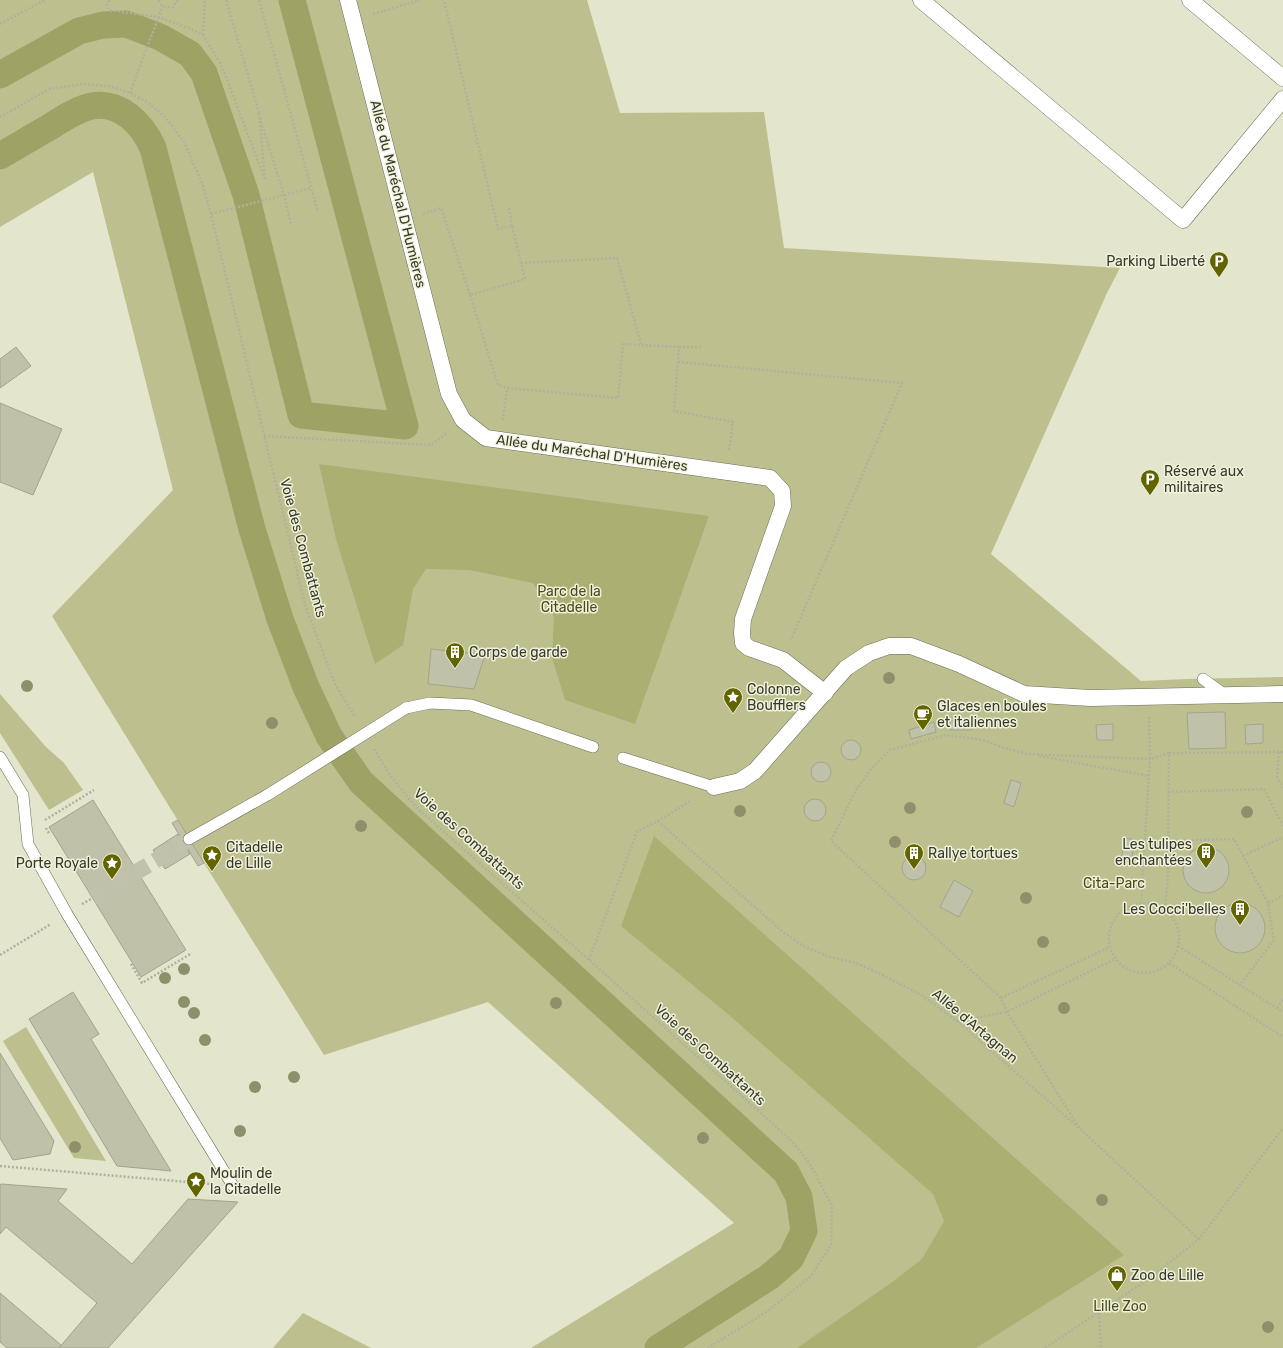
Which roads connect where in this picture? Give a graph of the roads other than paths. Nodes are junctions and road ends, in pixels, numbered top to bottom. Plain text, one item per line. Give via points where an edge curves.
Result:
1 (348, 0) edge
2 (921, 0) edge
3 (1190, 0) edge
4 (1283, 78) edge
5 (1283, 99) edge
6 (1203, 678) dead end
7 (824, 693) junction
8 (1283, 694) edge
9 (1225, 695) junction
10 (592, 747) dead end
11 (0, 756) edge
12 (623, 758) dead end
13 (714, 787) joint
14 (189, 839) tunnel mouth
15 (233, 1186) road end

1 - 7 street, Allée du Maréchal D'Humières via 450,394 463,420 486,438 770,478 782,491 783,506 743,619 744,642 749,648 783,660
2 - 5 street via 1183,220
3 - 4 street
6 - 9 lane
7 - 9 street via 846,668 869,653 888,646 911,646 959,664 1024,694 1090,698
7 - 13 street via 755,771 740,781
8 - 9 street
10 - 14 lane, bridge via 471,705 430,703 406,708 269,794
11 - 15 lane via 23,795 28,844 67,914
12 - 13 lane

